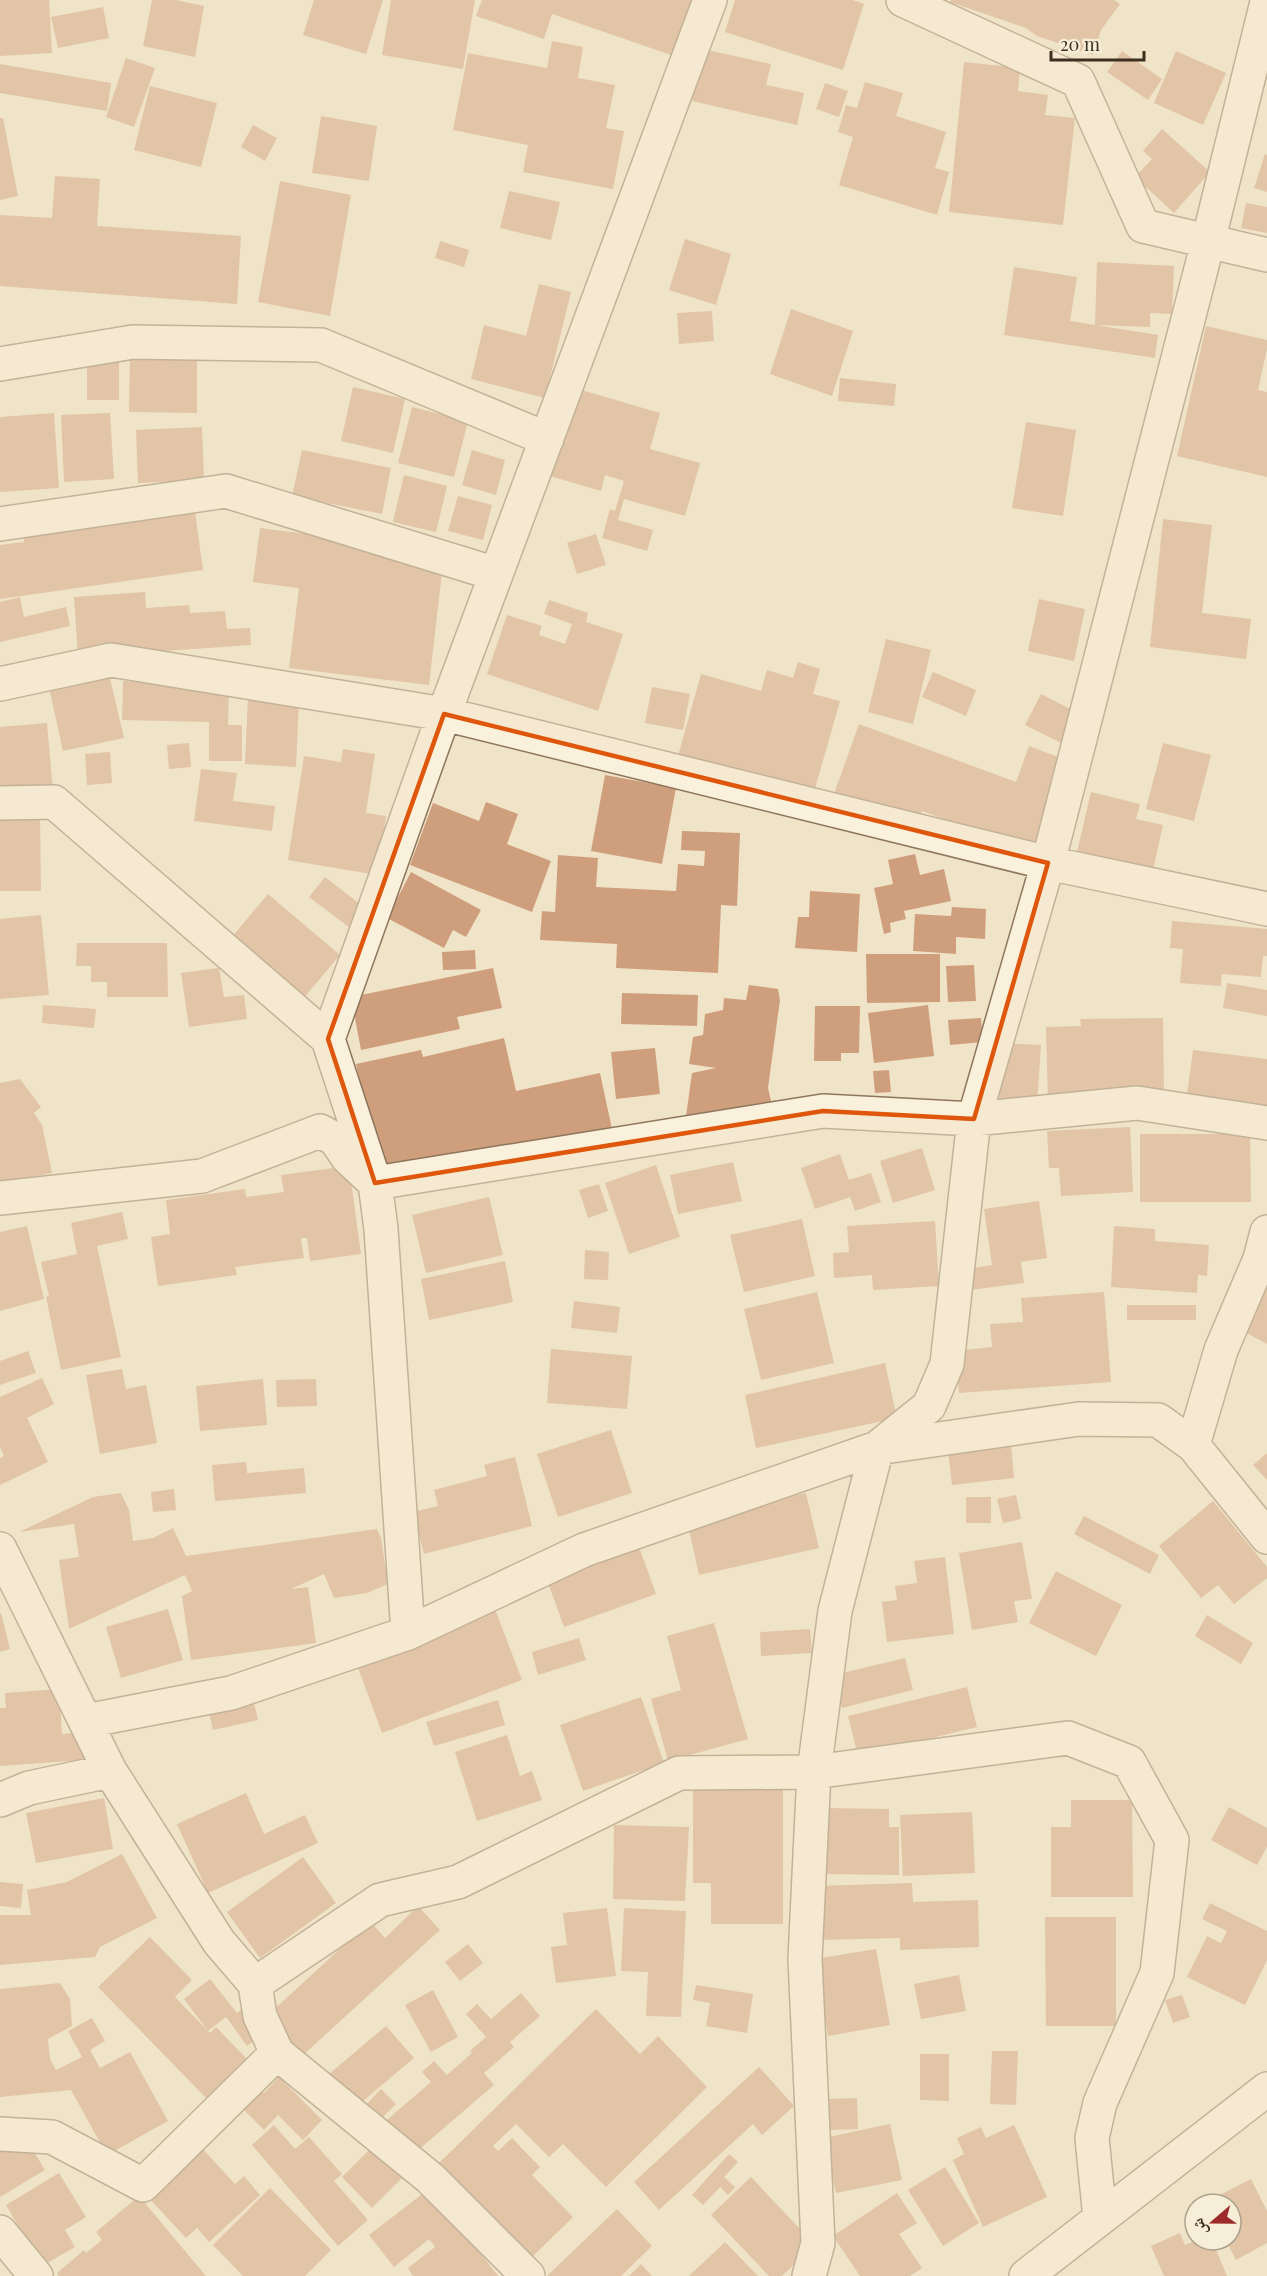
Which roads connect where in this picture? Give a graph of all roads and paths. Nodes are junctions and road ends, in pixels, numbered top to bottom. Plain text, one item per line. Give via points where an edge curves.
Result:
1 (710, 0) edge
2 (903, 0) edge
3 (1267, 2) edge
4 (1208, 242) junction
5 (1267, 255) edge
6 (0, 364) edge
7 (547, 439) junction
8 (0, 524) edge
9 (496, 574) junction
10 (0, 684) edge
11 (444, 714) junction
12 (0, 803) edge
13 (1047, 863) junction
14 (1267, 909) edge
15 (328, 1039) junction
16 (974, 1119) junction
17 (1267, 1124) edge
18 (375, 1183) junction
19 (0, 1198) edge
20 (1267, 1232) edge
21 (1193, 1445) junction
22 (878, 1448) junction
23 (1267, 1536) edge
24 (0, 1549) edge
25 (408, 1633) junction
26 (86, 1721) junction
27 (110, 1771) junction
28 (814, 1772) junction
29 (0, 1800) edge
30 (255, 1984) junction
31 (277, 2053) junction
32 (1267, 2089) edge
33 (0, 2134) edge
34 (1100, 2218) junction
35 (0, 2232) edge
36 (36, 2276) edge
37 (528, 2276) edge
38 (809, 2276) edge
39 (1026, 2276) edge

1 - 7 street
2 - 4 street via 1078,81 1143,226
3 - 4 street
4 - 5 street
4 - 13 street
6 - 7 street via 133,342 321,345
7 - 9 street
8 - 9 street via 226,491
9 - 11 street
10 - 11 street via 111,660
11 - 13 street
11 - 15 street
12 - 15 street via 54,802
13 - 14 street
13 - 16 street
15 - 18 street
16 - 17 street via 1137,1103
16 - 18 street via 823,1112
16 - 22 street via 947,1364 928,1407
18 - 19 street via 348,1158 335,1139 320,1131 202,1176
18 - 25 street
20 - 21 street via 1260,1259 1221,1350
21 - 22 street via 1158,1420 1079,1419
21 - 23 street
22 - 25 street via 584,1550
22 - 28 street via 835,1611
24 - 26 street
25 - 26 street via 231,1693
26 - 27 street
27 - 29 street via 29,1788
27 - 30 street via 219,1942
28 - 30 street via 679,1773 458,1882 380,1899
28 - 34 street via 1068,1738 1129,1762 1172,1840 1157,1973 1100,2103 1092,2138
28 - 38 street via 805,1959 818,2243
30 - 31 street via 260,2016
31 - 33 street via 143,2185 52,2137
31 - 37 street via 430,2178
32 - 34 street
34 - 39 street
35 - 36 street

